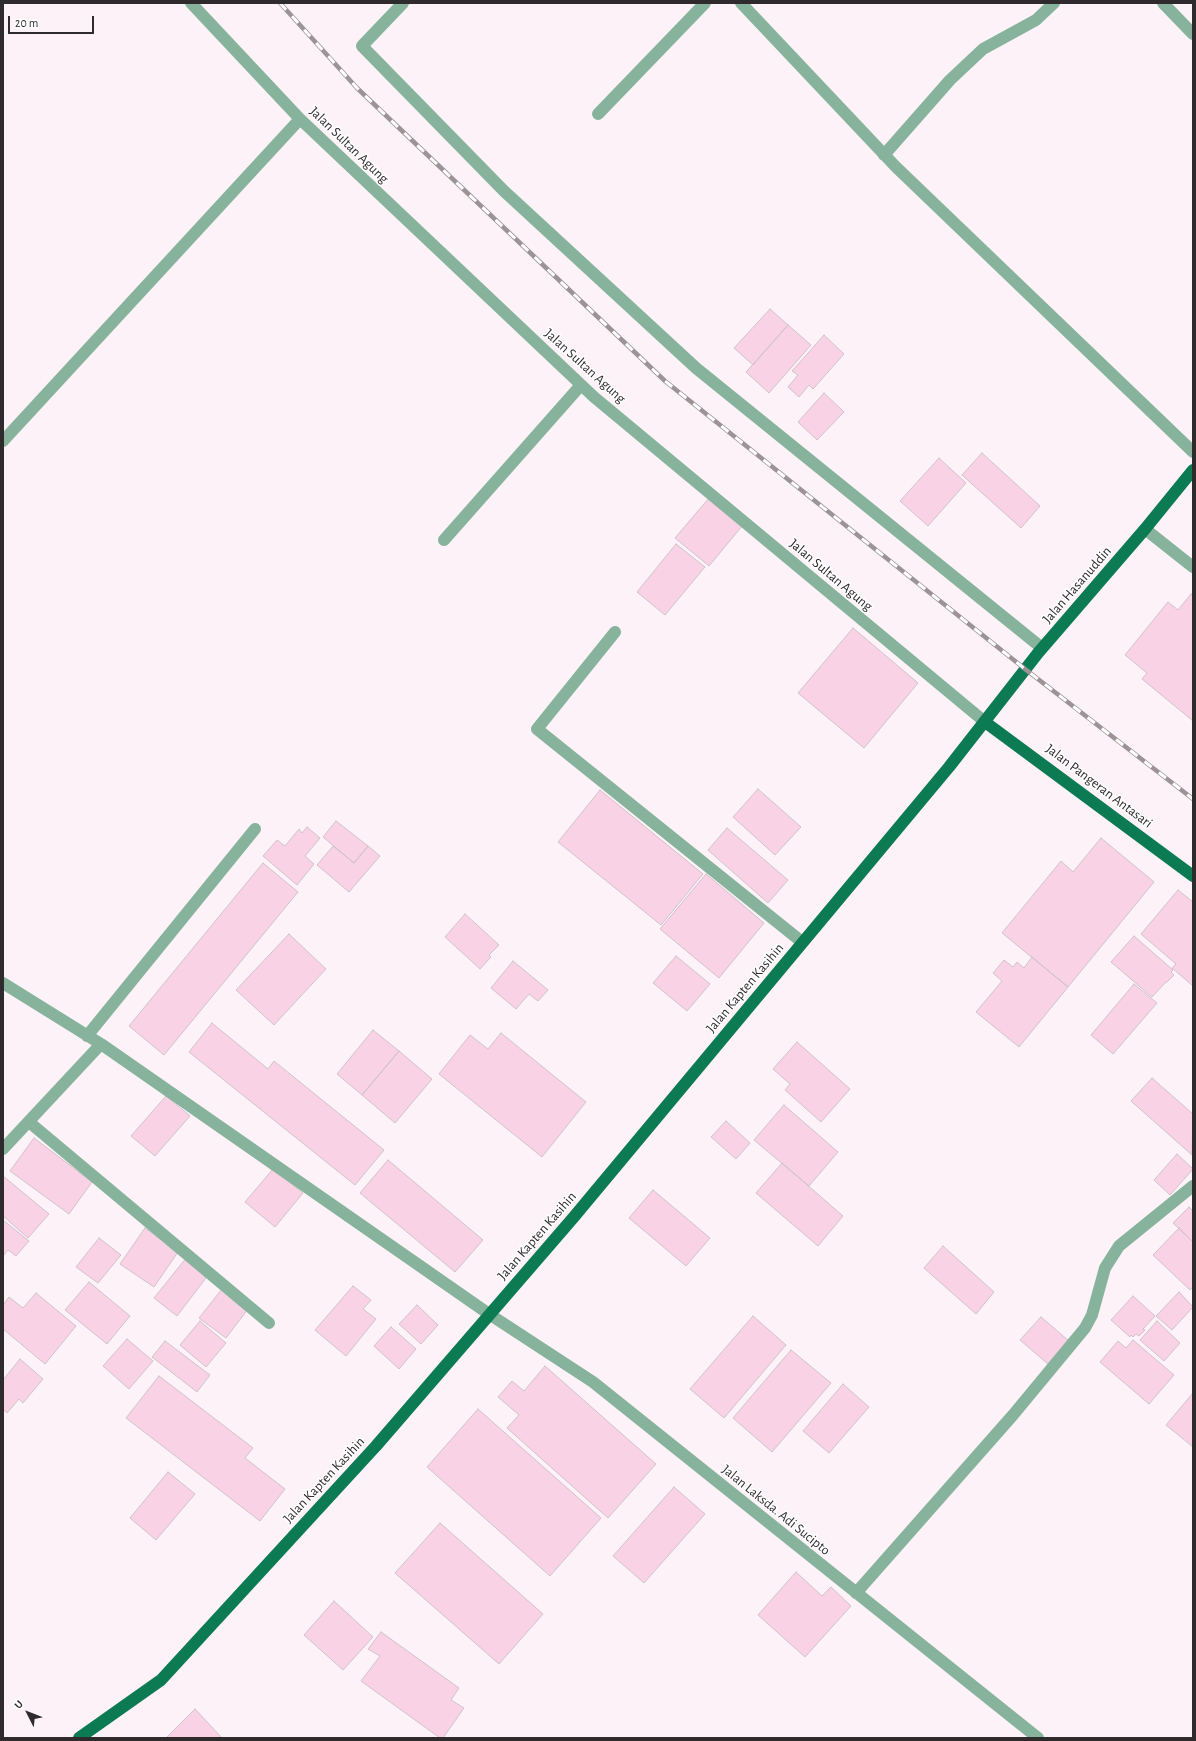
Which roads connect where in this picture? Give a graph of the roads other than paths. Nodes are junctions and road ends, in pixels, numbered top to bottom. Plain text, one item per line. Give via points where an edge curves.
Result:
1 (191, 3) edge
2 (403, 3) edge
3 (704, 3) edge
4 (741, 3) edge
5 (1054, 3) edge
6 (1163, 3) edge
7 (1193, 34) edge
8 (598, 114) dead end
9 (300, 119) junction
10 (884, 155) junction
11 (581, 385) junction
12 (3, 441) edge
13 (1193, 452) edge
14 (1193, 470) edge
15 (1145, 529) junction
16 (444, 540) dead end
17 (1193, 567) edge
18 (615, 632) dead end
19 (1042, 648) junction
20 (985, 722) junction
21 (255, 829) dead end
22 (1193, 876) edge
23 (802, 942) junction
24 (3, 983) edge
25 (87, 1036) junction
26 (101, 1044) junction
27 (29, 1122) junction
28 (3, 1149) edge
29 (1193, 1186) edge
30 (489, 1314) junction
31 (269, 1323) dead end
32 (856, 1593) junction
33 (79, 1738) edge
34 (1038, 1738) edge

1 - 9 street, Jalan Sultan Agung
2 - 19 street via 362,46 504,191 696,368
3 - 8 street
4 - 10 street
5 - 10 street via 1036,20 983,49 950,80
6 - 7 street
9 - 11 street, Jalan Sultan Agung
9 - 12 street
10 - 13 street
11 - 16 street
11 - 20 street, Jalan Sultan Agung
14 - 15 main road, Jalan Hasanuddin
15 - 17 street
15 - 19 main road, Jalan Hasanuddin
18 - 23 street via 537,729
19 - 20 main road, Jalan Hasanuddin
20 - 22 main road, Jalan Pangeran Antasari
20 - 23 main road, Jalan Kapten Kasihin
21 - 25 street
23 - 30 main road, Jalan Kapten Kasihin
24 - 25 street, Jalan Laksda. Adi Sucipto
25 - 26 street, Jalan Laksda. Adi Sucipto
26 - 27 street
26 - 30 street, Jalan Laksda. Adi Sucipto
27 - 28 street
27 - 31 street
29 - 32 street via 1120,1246 1105,1268 1092,1315 1084,1328 1013,1415
30 - 32 street, Jalan Laksda. Adi Sucipto via 593,1382
30 - 33 main road, Jalan Kapten Kasihin via 371,1451 161,1680
32 - 34 street, Jalan Laksda. Adi Sucipto

